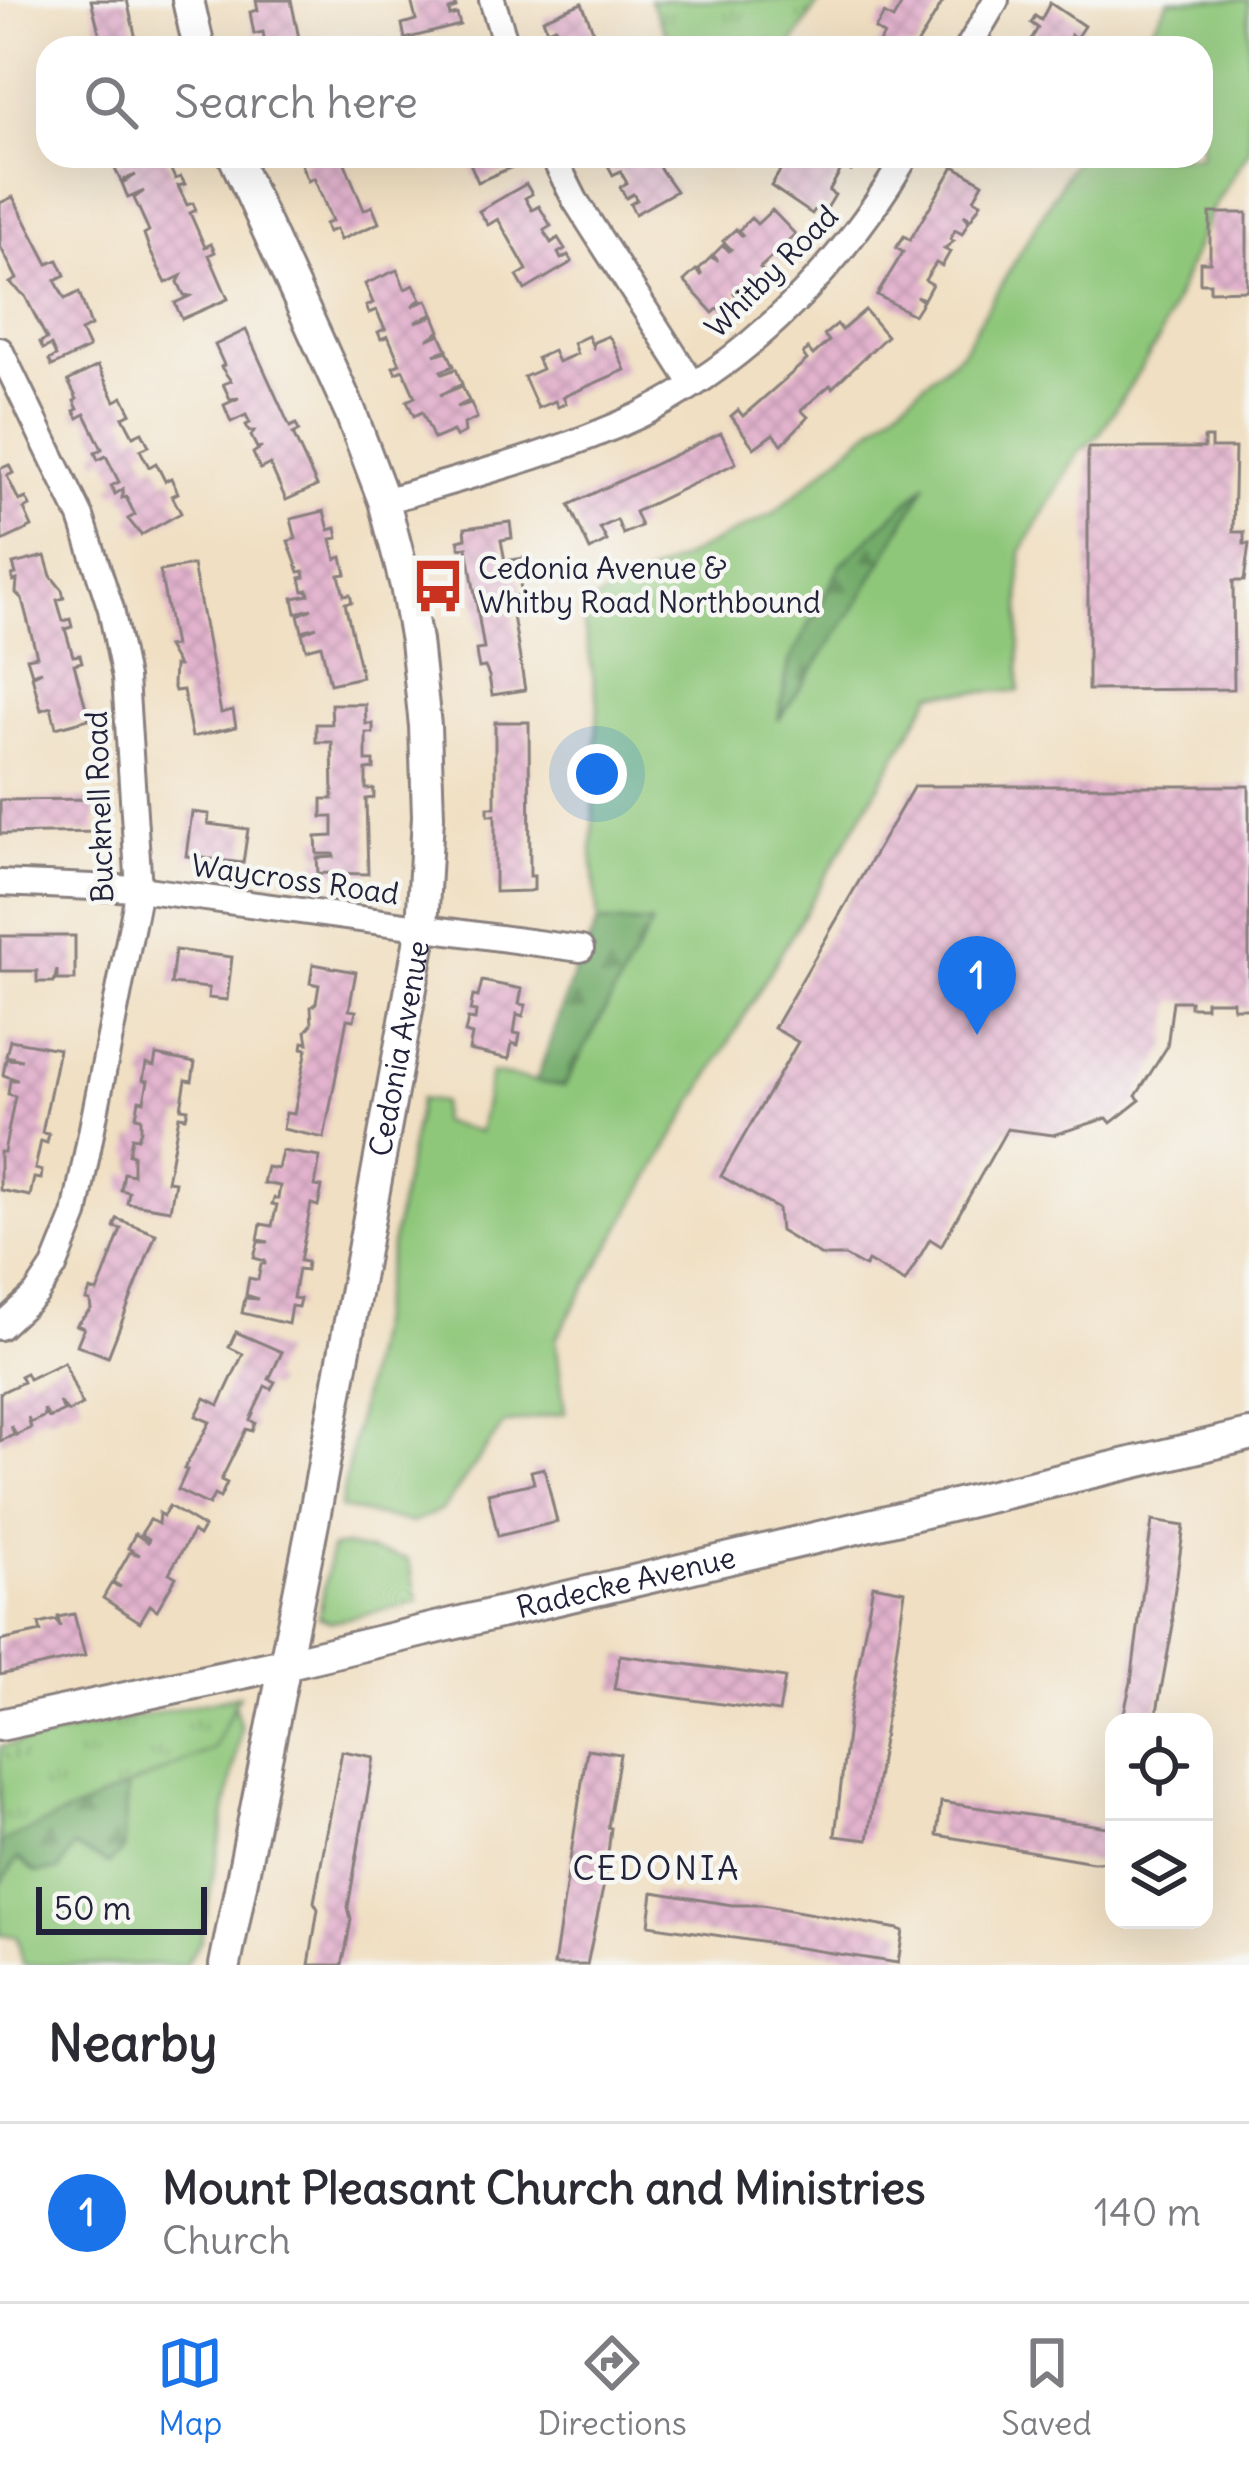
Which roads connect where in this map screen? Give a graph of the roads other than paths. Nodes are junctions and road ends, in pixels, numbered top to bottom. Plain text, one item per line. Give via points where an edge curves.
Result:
1 (188, 0) edge
2 (492, 0) edge
3 (996, 0) edge
4 (196, 36) edge
5 (502, 36) edge
6 (975, 36) edge
7 (239, 168) edge
8 (559, 168) edge
9 (899, 168) edge
10 (0, 350) edge
11 (692, 383) junction
12 (384, 501) junction
13 (0, 884) edge
14 (139, 889) junction
15 (422, 928) junction
16 (581, 949) dead end
17 (0, 1327) edge
18 (1249, 1435) edge
19 (284, 1664) junction
20 (0, 1726) edge
21 (225, 1965) edge

1 - 4 street
2 - 5 street
3 - 6 street
7 - 12 street, Cedonia Avenue
8 - 11 street
9 - 11 street, Whitby Road via 836,258 733,357
10 - 14 street, Bucknell Road via 81,517 111,609 125,677
11 - 12 street, Whitby Road via 616,425
12 - 15 street, Cedonia Avenue via 406,586 425,726
13 - 14 street, Waycross Road
14 - 15 street, Waycross Road
14 - 17 street, Bucknell Road via 75,1215 36,1294
15 - 16 street, Waycross Road
15 - 19 street, Cedonia Avenue
18 - 19 street, Radecke Avenue
19 - 20 street, Radecke Avenue
19 - 21 street, Cedonia Avenue

